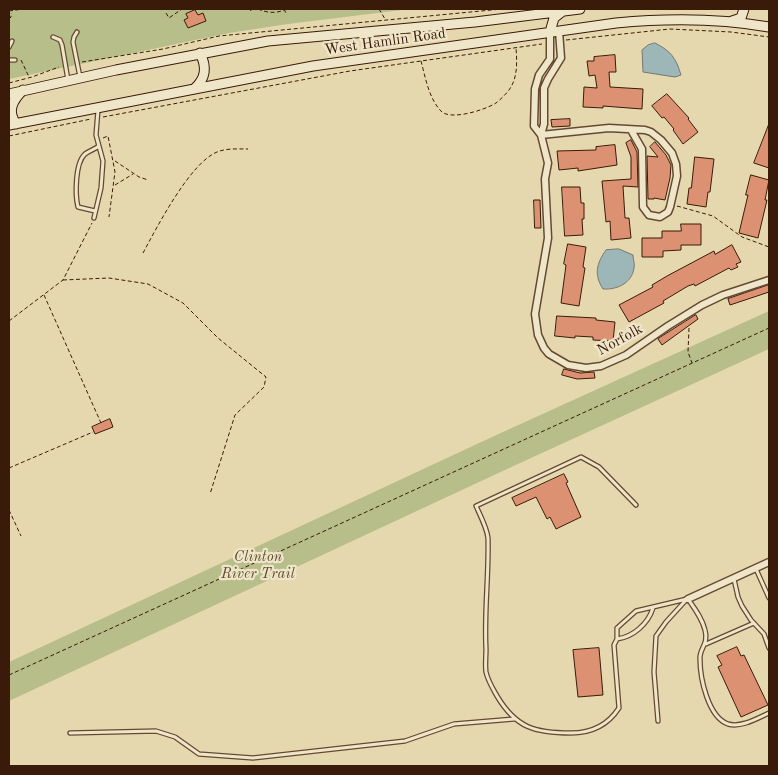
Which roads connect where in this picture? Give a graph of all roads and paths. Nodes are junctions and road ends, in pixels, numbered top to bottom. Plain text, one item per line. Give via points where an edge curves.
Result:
1 (23, 9) edge
2 (182, 9) edge
3 (213, 9) edge
4 (216, 9) edge
5 (258, 9) edge
6 (285, 9) edge
7 (379, 9) edge
8 (580, 9) edge
9 (744, 9) edge
10 (563, 11) junction
11 (10, 12) edge
12 (166, 13) dead end
13 (286, 13) dead end
14 (9, 19) edge
15 (385, 19) dead end
16 (732, 22) junction
17 (769, 27) edge
18 (554, 31) junction
19 (77, 32) dead end
20 (53, 37) dead end
21 (769, 37) edge
22 (12, 41) dead end
23 (560, 41) junction
24 (549, 43) junction
25 (9, 47) edge
26 (516, 48) junction
27 (200, 54) junction
28 (9, 60) edge
29 (15, 60) dead end
30 (422, 61) junction
31 (549, 62) junction
32 (558, 65) junction
33 (80, 77) junction
34 (68, 80) junction
35 (194, 88) junction
36 (23, 90) junction
37 (9, 94) edge
38 (534, 107) junction
39 (543, 107) junction
40 (98, 108) junction
41 (99, 118) junction
42 (13, 125) edge
43 (631, 130) junction
44 (541, 135) junction
45 (9, 136) edge
46 (97, 139) junction
47 (99, 146) junction
48 (248, 149) dead end
49 (114, 161) junction
50 (133, 174) junction
51 (148, 180) dead end
52 (114, 185) junction
53 (671, 205) junction
54 (95, 211) junction
55 (109, 217) dead end
56 (94, 218) joint
57 (769, 247) edge
58 (143, 254) dead end
59 (63, 280) junction
60 (769, 280) edge
61 (44, 295) junction
62 (9, 321) edge
63 (689, 328) dead end
64 (769, 328) edge
65 (692, 363) junction
66 (101, 423) dead end
67 (93, 432) dead end
68 (9, 468) edge
69 (210, 494) dead end
70 (636, 505) dead end
71 (9, 510) edge
72 (21, 536) dead end
73 (769, 562) edge
74 (756, 568) junction
75 (734, 578) junction
76 (769, 598) edge
77 (688, 599) junction
78 (653, 608) junction
79 (754, 624) junction
80 (617, 638) junction
81 (706, 644) junction
82 (769, 648) edge
83 (9, 675) edge
84 (769, 713) edge
85 (515, 719) junction
86 (658, 721) dead end
87 (70, 733) dead end

1 - 11 path
2 - 12 path via 170,18
3 - 4 path
5 - 6 path via 266,12
6 - 13 path
7 - 15 path
8 - 10 main road, West Hamlin Road
9 - 16 main road via 741,18
10 - 18 main road via 554,18
10 - 27 main road, West Hamlin Road via 286,39
11 - 14 path
16 - 17 main road, West Hamlin Road
16 - 18 main road, West Hamlin Road via 649,20
18 - 23 street, Norfolk
18 - 24 street
18 - 35 main road, West Hamlin Road via 313,66
19 - 33 lane via 73,42
20 - 34 lane via 62,45
21 - 23 path via 670,29
22 - 25 lane
23 - 32 street, Norfolk
24 - 26 path
24 - 31 street
26 - 30 path
26 - 30 path via 516,73 505,94 496,103 449,116 435,103
27 - 33 main road, West Hamlin Road
27 - 35 main road via 205,72 202,81
28 - 29 lane
30 - 41 path via 258,87
31 - 32 street
31 - 38 street, Norfolk via 536,82
32 - 39 street, Norfolk via 546,84
33 - 34 main road, West Hamlin Road
34 - 36 main road, West Hamlin Road
35 - 40 main road, West Hamlin Road
36 - 37 main road, West Hamlin Road
36 - 42 main road via 12,106
38 - 39 street
38 - 44 street, Norfolk via 534,126
39 - 44 street, Norfolk
40 - 41 lane
40 - 42 main road, West Hamlin Road
41 - 45 path
41 - 46 lane
43 - 44 street via 609,128
43 - 53 street via 651,132 672,153 677,170
43 - 53 street via 642,149 645,212 660,217 668,212
44 - 60 street, Norfolk via 548,163 545,179 548,238 535,322 544,348 559,360 577,367 601,366 626,355 702,305
46 - 47 lane
46 - 49 path via 108,136
47 - 54 lane via 103,161
47 - 54 lane via 84,155 78,170 76,199 78,208
48 - 58 path via 217,152 202,162 162,218
49 - 50 path
49 - 52 path
50 - 51 path
50 - 52 path
52 - 55 path
53 - 57 path via 712,216 742,237
54 - 56 lane
56 - 59 path
59 - 61 path
59 - 69 path via 109,278 148,284 183,304 266,377 264,388 235,415
61 - 62 path
61 - 66 path
63 - 65 path via 688,352
64 - 65 path
65 - 83 path
67 - 68 path
70 - 85 lane via 599,467 581,457 476,506 488,536 486,672 504,708
71 - 72 path
73 - 74 street
74 - 75 street
74 - 76 lane
75 - 77 street
75 - 79 lane via 738,597
77 - 78 lane
77 - 81 lane via 706,631
77 - 86 lane via 656,636 654,672
78 - 80 lane via 643,625 628,638
78 - 80 lane via 636,611 617,628
79 - 81 lane
79 - 82 lane via 764,634
80 - 85 lane via 614,645 619,708 614,716 600,727 581,733 549,733 531,729
81 - 84 lane via 699,657 700,664 710,708 717,716 728,724 739,724
85 - 87 lane via 454,724 405,741 253,758 199,754 176,737 156,731

